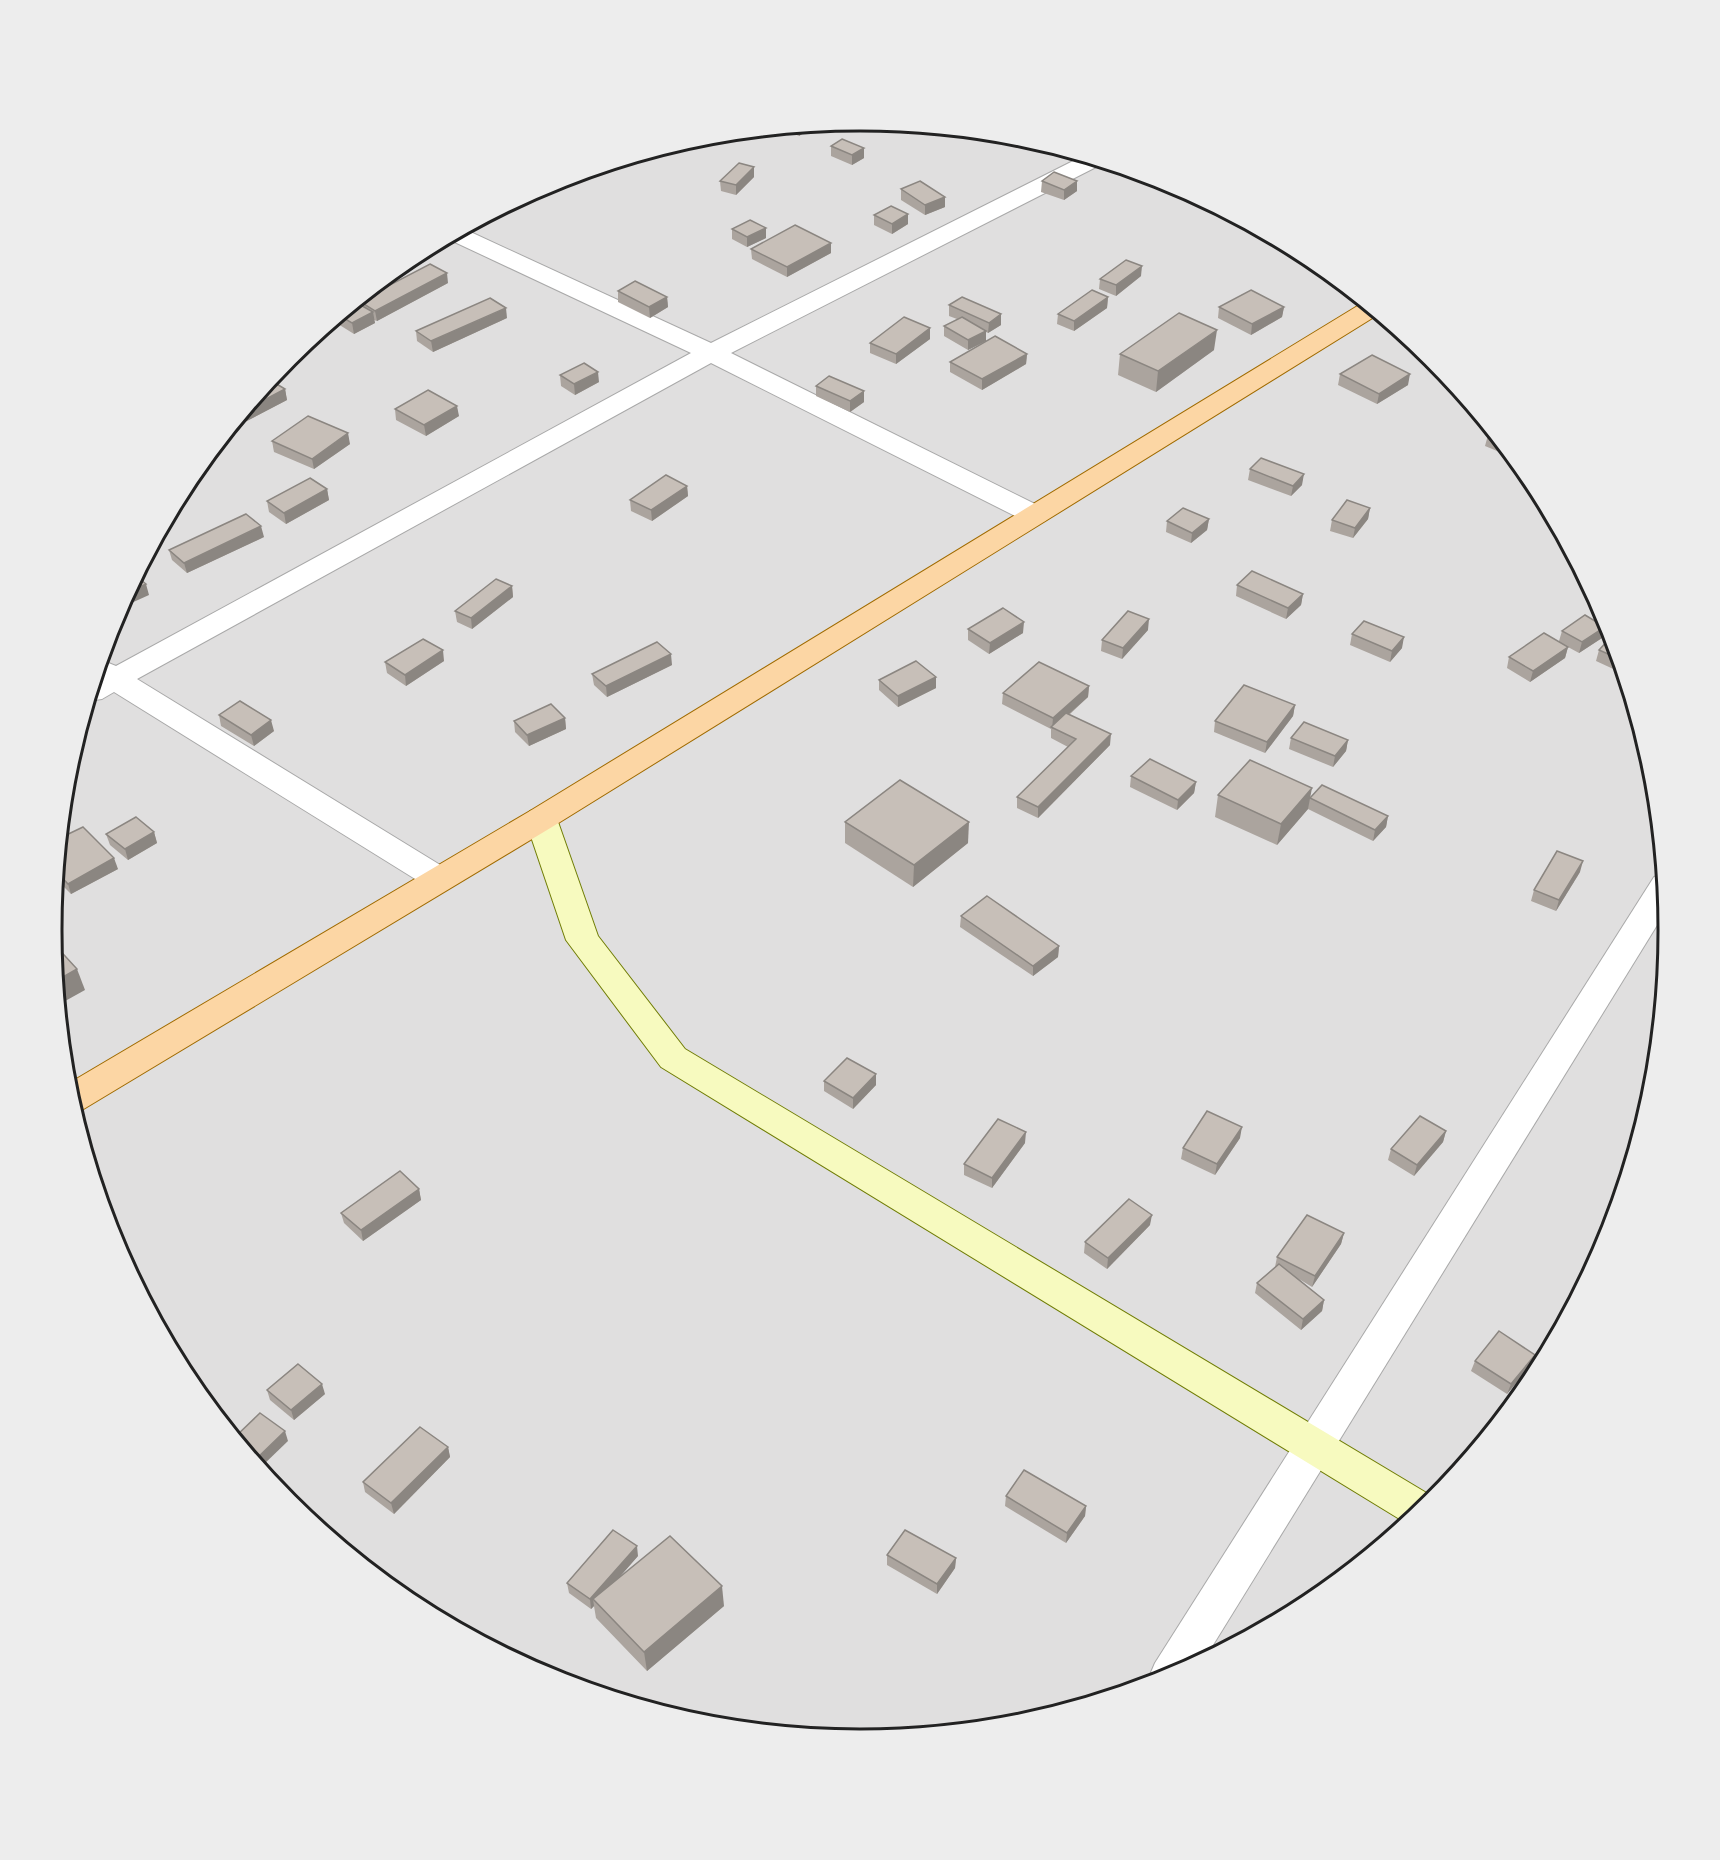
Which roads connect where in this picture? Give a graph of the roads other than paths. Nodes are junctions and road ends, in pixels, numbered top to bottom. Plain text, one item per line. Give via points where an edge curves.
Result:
1 (1084, 164) edge
2 (462, 238) edge
3 (1364, 312) edge
4 (711, 353) junction
5 (1035, 515) junction
6 (102, 678) edge
7 (102, 680) edge
8 (542, 819) junction
9 (439, 879) junction
10 (1657, 897) edge
11 (79, 1095) edge
12 (1313, 1446) junction
13 (1412, 1507) edge
14 (1179, 1662) edge

1 - 4 street
2 - 4 street
3 - 5 main road
4 - 5 street
4 - 6 street
5 - 8 main road
7 - 9 street
8 - 9 main road
8 - 12 main road via 584,940 673,1058
9 - 11 main road
10 - 12 street
12 - 13 main road
12 - 14 street

